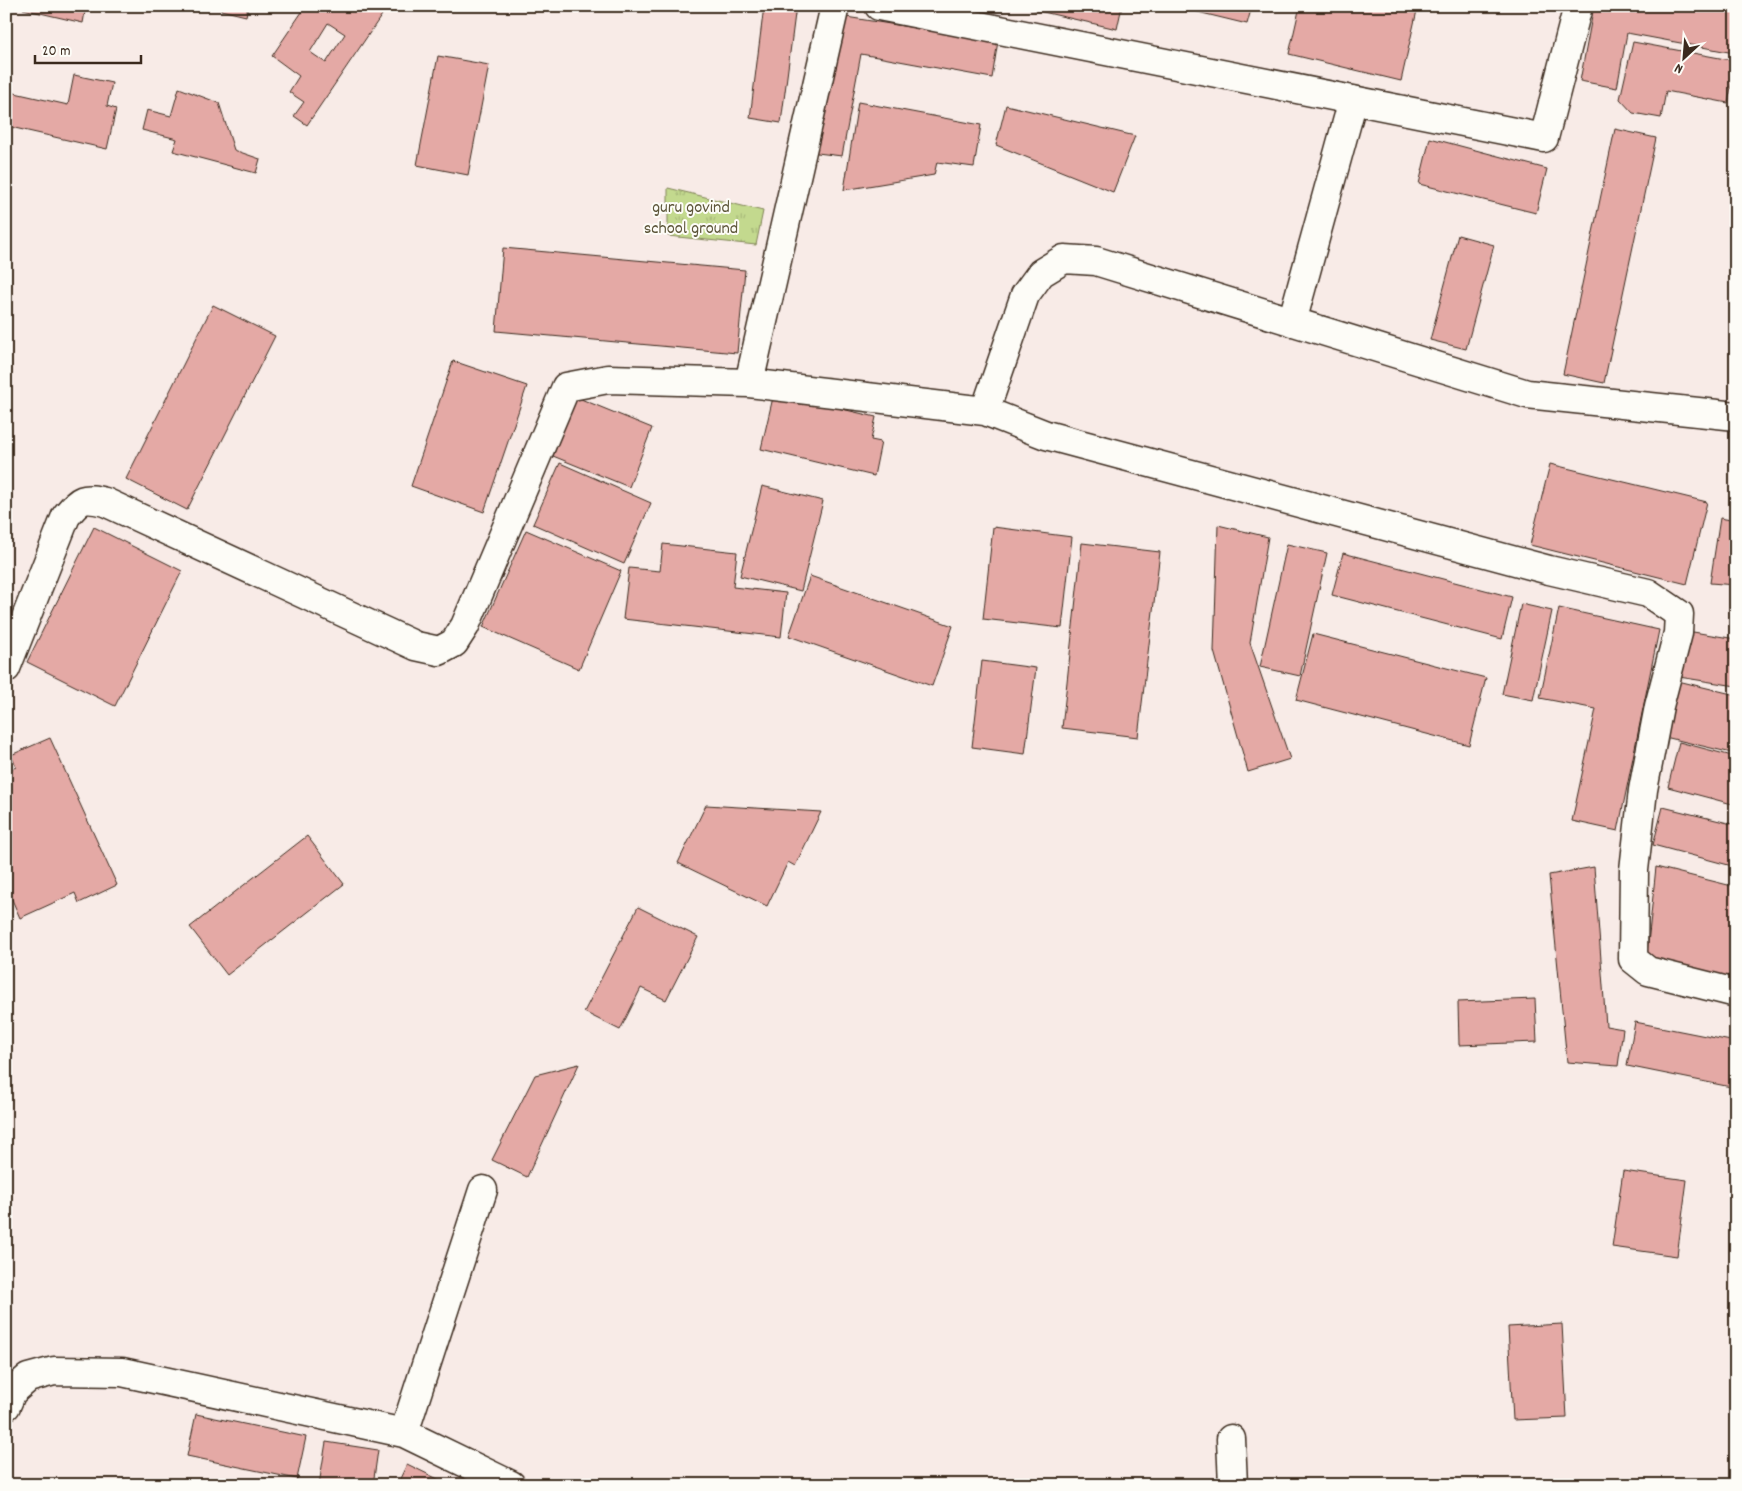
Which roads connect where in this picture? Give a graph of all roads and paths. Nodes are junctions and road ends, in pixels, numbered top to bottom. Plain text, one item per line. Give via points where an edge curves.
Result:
1 (835, 6) edge
2 (879, 6) edge
3 (1578, 6) edge
4 (1353, 100) junction
5 (1292, 322) junction
6 (749, 383) junction
7 (985, 411) junction
8 (1736, 416) edge
9 (6, 668) edge
10 (1736, 993) edge
11 (483, 1190) dead end
12 (6, 1406) edge
13 (404, 1433) junction
14 (1231, 1439) dead end
15 (511, 1485) edge
16 (1233, 1485) edge

1 - 6 street
2 - 4 street
3 - 4 street via 1544,138
4 - 5 street
5 - 7 street via 1096,261 1064,259 1041,272 1025,295
5 - 8 street via 1528,394
6 - 7 street
6 - 9 street via 608,379 566,387 466,626 454,643 439,651 416,646 114,506 89,498 77,502 66,516
7 - 10 street via 1046,435 1549,570 1648,593 1679,614 1678,633 1659,706 1643,790 1634,870 1633,959 1648,971
11 - 13 street
12 - 13 street via 12,1392 28,1378 54,1371 122,1372
13 - 15 street
14 - 16 street

